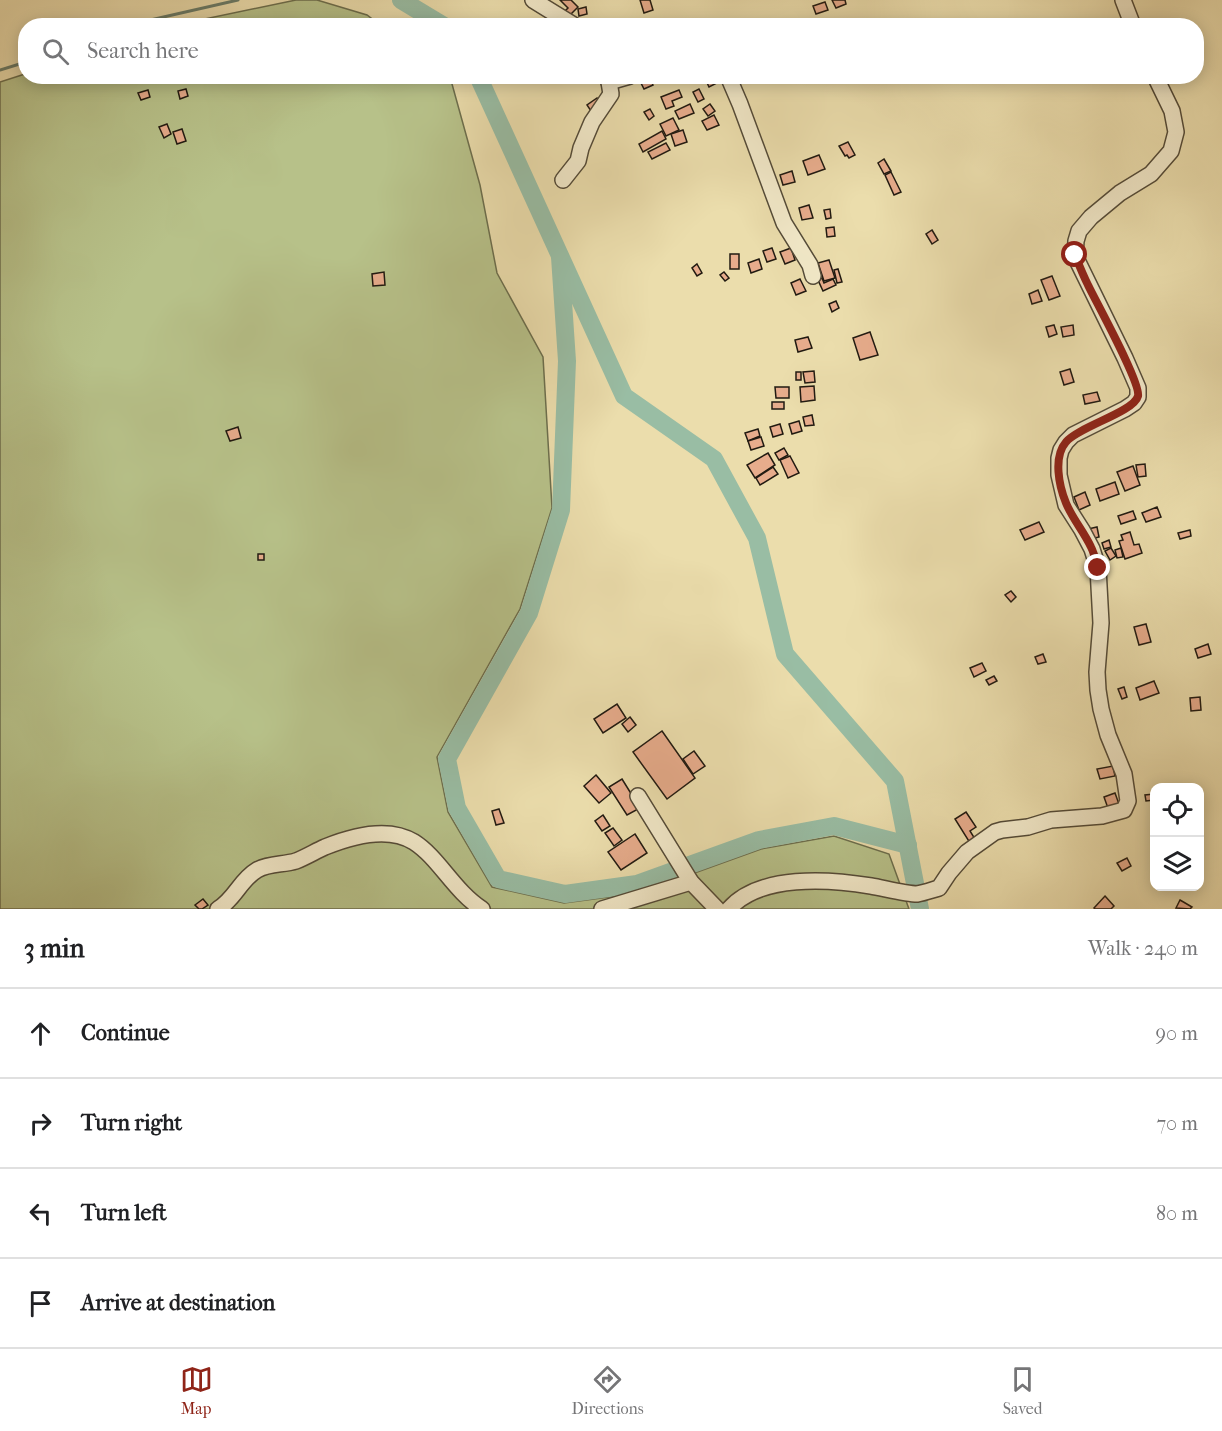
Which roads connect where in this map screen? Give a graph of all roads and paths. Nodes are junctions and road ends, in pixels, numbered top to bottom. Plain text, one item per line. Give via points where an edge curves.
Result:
1 (533, 0) edge
2 (1123, 0) edge
3 (562, 18) edge
4 (1130, 18) edge
5 (609, 84) edge
6 (731, 84) edge
7 (1159, 84) edge
8 (563, 180) dead end
9 (813, 276) dead end
10 (638, 796) dead end
11 (691, 882) junction
12 (218, 909) edge
13 (482, 909) edge
14 (602, 909) edge
15 (717, 909) edge
16 (729, 909) edge

1 - 3 street
2 - 4 street
5 - 8 street via 611,94 592,122 578,161
6 - 9 street via 784,223
7 - 16 street via 1172,111 1176,132 1171,152 1151,174 1090,217 1079,231 1075,255 1138,388 1138,397 1125,409 1073,435 1059,458 1066,505 1092,549 1098,568 1098,690 1108,735 1124,774 1128,801 1124,810 995,832 967,852 939,888 917,894 848,882 782,884 750,892
10 - 11 street
11 - 14 street
11 - 15 street
12 - 13 street via 263,867 295,861 343,840 389,833 399,834 425,850 456,887

